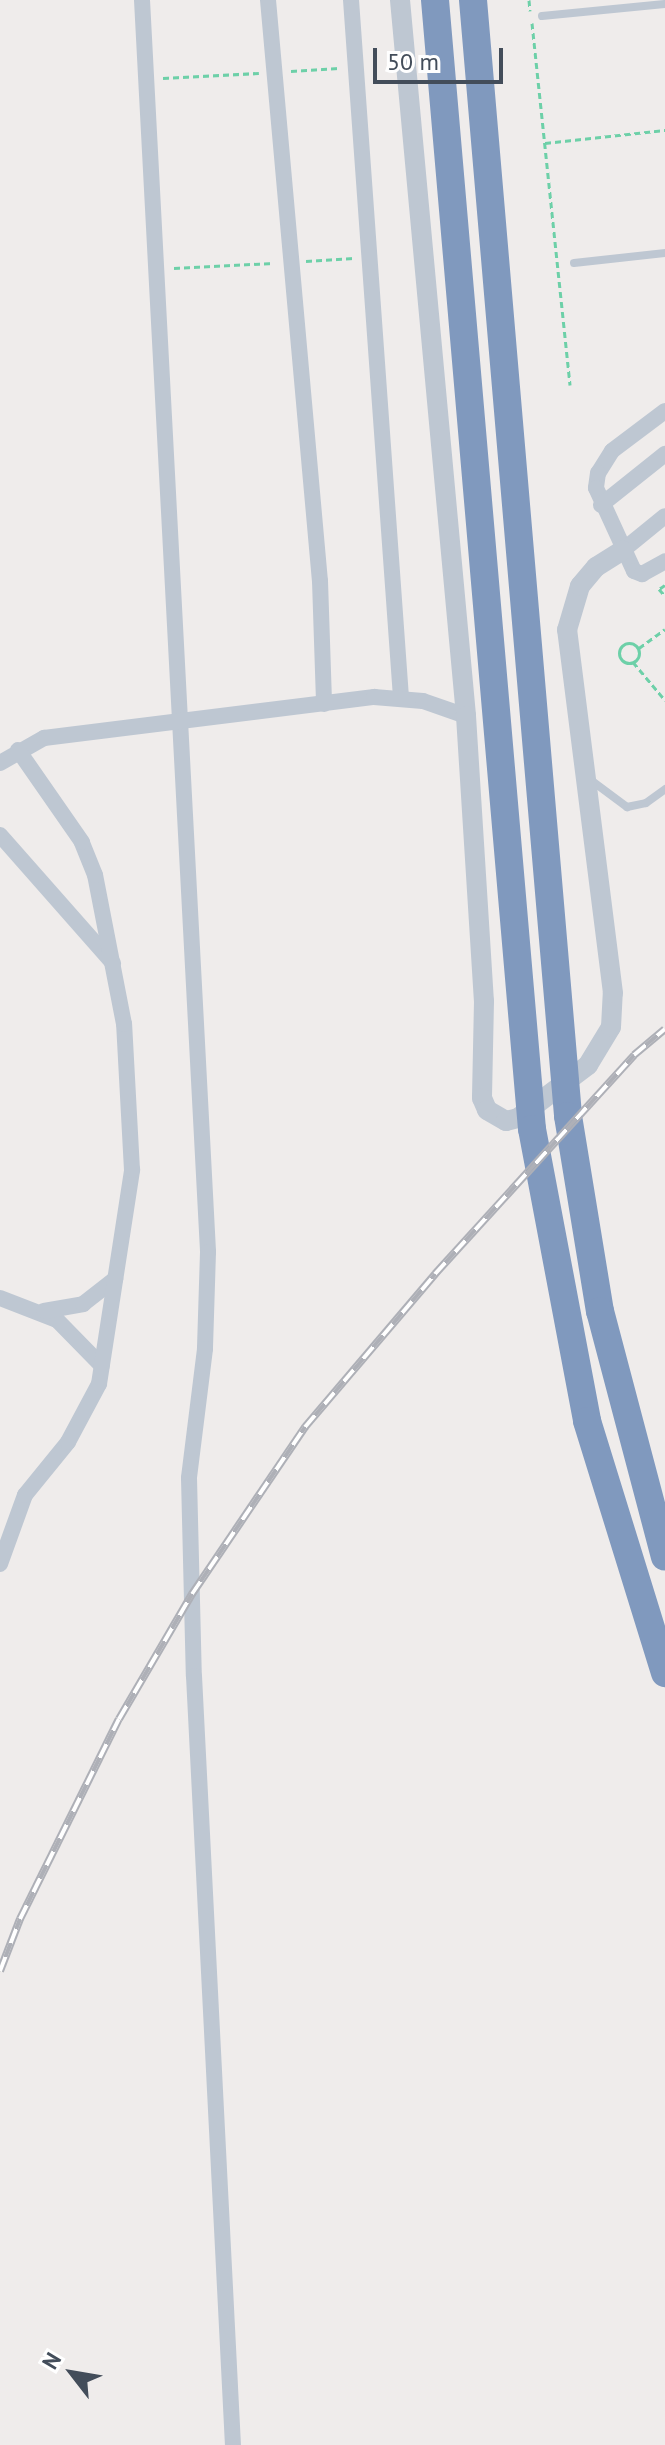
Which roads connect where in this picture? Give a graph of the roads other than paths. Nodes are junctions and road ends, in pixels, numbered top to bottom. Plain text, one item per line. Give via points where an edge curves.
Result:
1 (142, 0) edge
2 (268, 0) edge
3 (351, 0) edge
4 (400, 0) edge
5 (435, 0) edge
6 (473, 0) edge
7 (665, 4) edge
8 (542, 16) dead end
9 (665, 253) edge
10 (574, 263) dead end
11 (665, 411) edge
12 (665, 454) edge
13 (601, 505) junction
14 (665, 516) edge
15 (622, 551) junction
16 (665, 561) edge
17 (401, 698) junction
18 (324, 704) junction
19 (466, 716) junction
20 (182, 723) junction
21 (18, 750) junction
22 (0, 763) edge
23 (582, 772) junction
24 (665, 789) edge
25 (0, 835) edge
26 (114, 964) junction
27 (115, 1279) junction
28 (0, 1298) edge
29 (43, 1312) junction
30 (102, 1366) junction
31 (665, 1557) edge
32 (0, 1564) edge
33 (665, 1673) edge
34 (233, 2445) edge

1 - 20 street
2 - 18 street via 320,581
3 - 17 street
4 - 19 street
5 - 33 highway via 532,1129 565,1324 613,1517
6 - 31 highway via 568,1116 584,1228 622,1407
7 - 8 lane
9 - 10 lane
11 - 13 street via 605,461 596,488
12 - 13 street
13 - 15 street
14 - 15 street
15 - 16 street via 634,571 642,574
15 - 23 street via 587,576 570,609 568,641
17 - 18 street
17 - 19 street
18 - 20 street
19 - 23 street via 484,1001 482,1098 487,1110 506,1121 518,1118 588,1065 611,1027 613,993
20 - 21 street via 95,729 44,738
20 - 34 street via 208,1252 205,1349 189,1478 194,1676
21 - 22 street
21 - 26 street via 90,857
23 - 24 lane via 627,807 646,803
25 - 26 street
26 - 27 street via 132,1109 132,1170
27 - 29 street via 83,1304
27 - 30 street
28 - 29 street
29 - 30 street via 68,1328
30 - 32 street via 85,1415 25,1495 10,1524

